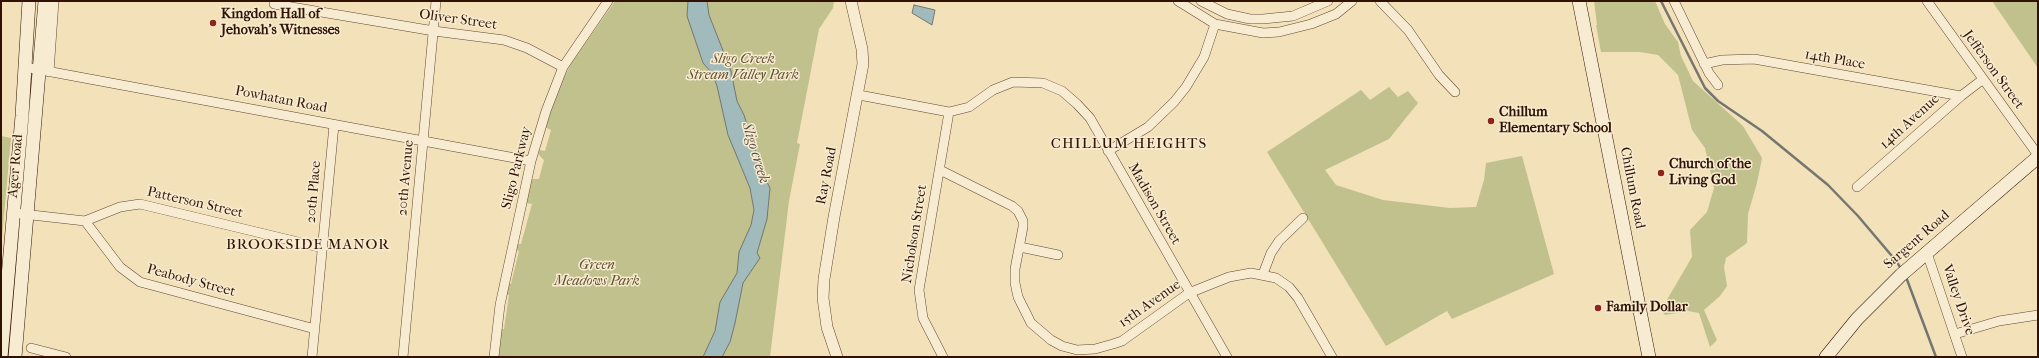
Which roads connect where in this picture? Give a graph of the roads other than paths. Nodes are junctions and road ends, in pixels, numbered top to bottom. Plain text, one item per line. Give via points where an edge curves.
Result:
1 (28, 1) edge
2 (45, 1) edge
3 (54, 1) edge
4 (436, 1) edge
5 (608, 1) edge
6 (851, 1) edge
7 (1178, 1) edge
8 (1201, 1) edge
9 (1328, 1) edge
10 (1352, 1) edge
11 (1380, 1) edge
12 (1579, 1) edge
13 (1674, 1) edge
14 (1927, 1) edge
15 (274, 4) dead end
16 (1215, 24) junction
17 (434, 31) junction
18 (1704, 64) junction
19 (25, 67) junction
20 (563, 67) junction
21 (44, 71) junction
22 (1982, 80) junction
23 (1718, 85) dead end
24 (1456, 92) dead end
25 (859, 95) junction
26 (1960, 96) junction
27 (949, 112) junction
28 (334, 125) junction
29 (424, 142) junction
30 (1108, 151) junction
31 (2038, 156) edge
32 (531, 161) junction
33 (940, 170) junction
34 (1857, 187) dead end
35 (14, 213) junction
36 (28, 215) junction
37 (1303, 218) dead end
38 (85, 222) junction
39 (1020, 247) junction
40 (323, 248) junction
41 (1927, 252) junction
42 (1058, 255) dead end
43 (1263, 274) junction
44 (1189, 293) junction
45 (2038, 315) edge
46 (315, 329) junction
47 (1955, 334) junction
48 (31, 348) dead end
49 (1077, 353) edge
50 (1, 357) edge
51 (15, 357) edge
52 (66, 357) edge
53 (312, 357) edge
54 (403, 357) edge
55 (494, 357) edge
56 (837, 357) edge
57 (943, 357) edge
58 (1227, 357) edge
59 (1332, 357) edge
60 (1649, 357) edge
61 (1826, 357) edge
62 (1962, 357) edge

1 - 19 main road, Ager Road
2 - 21 main road, Ager Road
3 - 21 street, Ager Road
4 - 17 street, 20th Avenue
5 - 20 street, Sligo Parkway
6 - 25 street, Ray Road via 864,56
7 - 16 street
8 - 9 street via 1227,14 1263,19 1293,16
10 - 16 street via 1336,14 1323,20 1279,32 1245,31
11 - 24 street via 1408,30 1439,74
12 - 60 main road, Chillum Road
13 - 18 street
14 - 22 street, Jefferson Street
15 - 17 street, Oliver Street
16 - 30 street via 1204,57 1174,102 1148,127
17 - 20 street, Oliver Street via 504,40
17 - 29 street, 20th Avenue
18 - 23 street
18 - 26 street, 14th Place via 1722,60 1754,59
19 - 21 street, Powhatan Road
19 - 35 main road, Ager Road
20 - 32 street, Sligo Parkway via 546,110
21 - 28 street, Powhatan Road
21 - 36 main road, Ager Road
22 - 26 street, 14th Avenue
22 - 31 street, Jefferson Street
25 - 27 street, Madison Street
25 - 56 street, Ray Road via 824,279 824,312 831,344
26 - 34 street, 14th Avenue
27 - 30 street, Madison Street via 969,107 1004,84 1022,81 1043,83 1062,91 1077,104 1090,118
27 - 33 street, Nicholson Street
28 - 29 street, Powhatan Road
28 - 40 street, 20th Place
29 - 32 street, Powhatan Road
29 - 54 street, 20th Avenue
30 - 44 street, Madison Street
31 - 41 main road, Sargent Road
32 - 55 street, Sligo Parkway via 500,305
33 - 39 street, 15th Avenue via 1018,211 1023,221
33 - 57 street, Nicholson Street via 919,290 923,318
35 - 36 street
35 - 50 main road, Ager Road
36 - 38 street
36 - 51 main road, Ager Road
37 - 43 street via 1279,241
38 - 40 street, Patterson Street via 120,207 140,204
38 - 46 street, Peabody Street via 120,267 140,282
39 - 42 street
39 - 49 street, 15th Avenue via 1015,283 1024,313 1050,340
40 - 46 street, 20th Place
41 - 47 street, Valley Drive
41 - 61 main road, Sargent Road via 1857,319
43 - 44 street, 15th Avenue via 1251,273 1229,277
43 - 59 street via 1284,282 1294,293
44 - 49 street, 15th Avenue via 1122,341
44 - 58 street, Madison Street
45 - 47 street via 1999,321
46 - 53 street, 20th Place
47 - 62 street, Valley Drive
48 - 52 street

